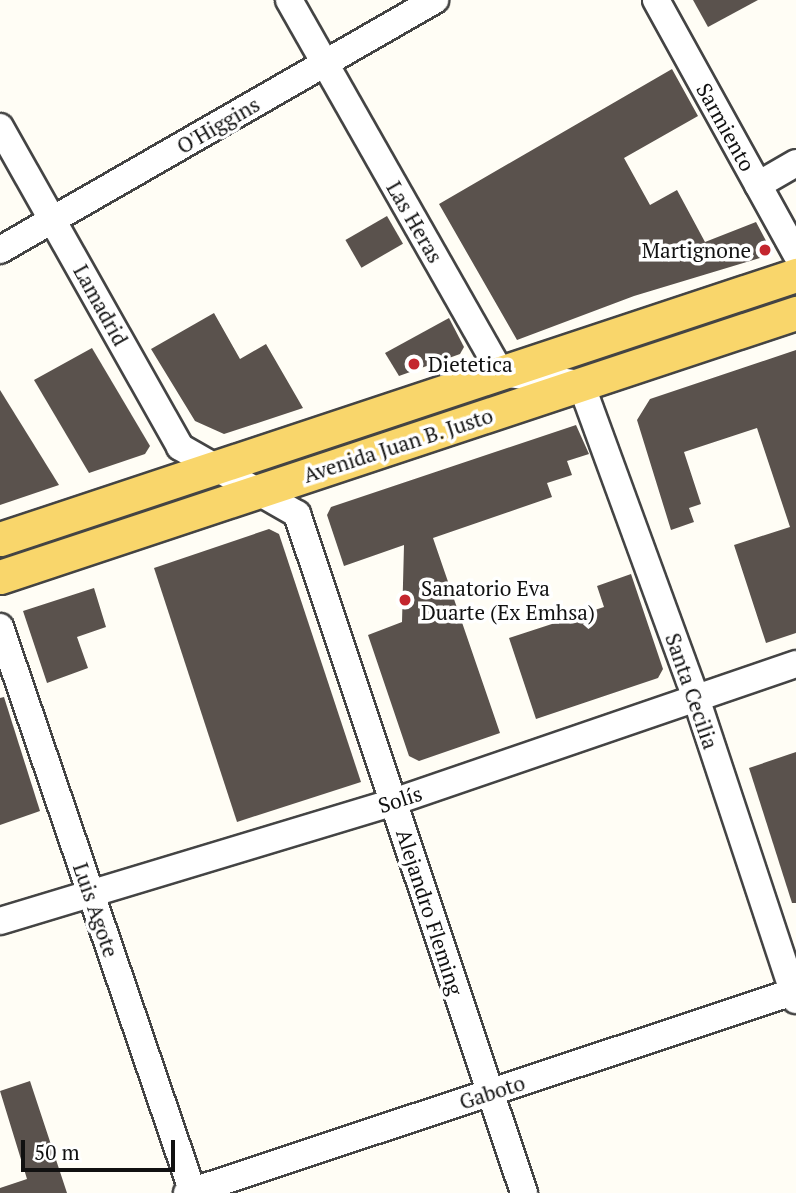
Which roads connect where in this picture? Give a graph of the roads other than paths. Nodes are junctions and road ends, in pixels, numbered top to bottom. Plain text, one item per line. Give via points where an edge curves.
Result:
1 (289, 0) edge
2 (435, 0) edge
3 (656, 0) edge
4 (325, 63) junction
5 (0, 127) edge
6 (796, 163) edge
7 (758, 185) junction
8 (53, 221) junction
9 (0, 250) edge
10 (796, 254) edge
11 (796, 275) edge
12 (796, 313) edge
13 (501, 373) junction
14 (581, 384) junction
15 (217, 467) junction
16 (258, 491) junction
17 (0, 539) edge
18 (0, 577) edge
19 (0, 627) edge
20 (796, 664) edge
21 (697, 701) junction
22 (393, 802) junction
23 (89, 892) junction
24 (0, 921) edge
25 (795, 994) edge
26 (490, 1093) junction
27 (191, 1192) edge
28 (524, 1193) edge

1 - 4 street, Las Heras
2 - 4 street, O'Higgins
3 - 7 street, Sarmiento
4 - 8 street, O'Higgins
4 - 13 street, Las Heras
5 - 8 street, Lamadrid
6 - 7 street
7 - 10 street, Sarmiento
8 - 9 street, O'Higgins
8 - 15 street, Lamadrid via 180,447
11 - 13 main road, Avenida Juan B. Justo
12 - 14 main road, Avenida Juan B. Justo
13 - 14 street
13 - 15 main road, Avenida Juan B. Justo
14 - 16 main road, Avenida Juan B. Justo
14 - 21 street, Santa Cecilia
15 - 16 street, Lamadrid
15 - 17 main road, Avenida Juan B. Justo
16 - 18 main road, Avenida Juan B. Justo
16 - 22 street, Alejandro Fleming via 297,514
19 - 23 street, Luis Agote
20 - 21 street, Solís
21 - 22 street, Solís
21 - 25 street, Santa Cecilia
22 - 23 street, Solís
22 - 26 street, Alejandro Fleming
23 - 24 street, Solís
23 - 27 street, Luis Agote
25 - 26 street, Gaboto
26 - 27 street, Gaboto
26 - 28 street, Alejandro Fleming

